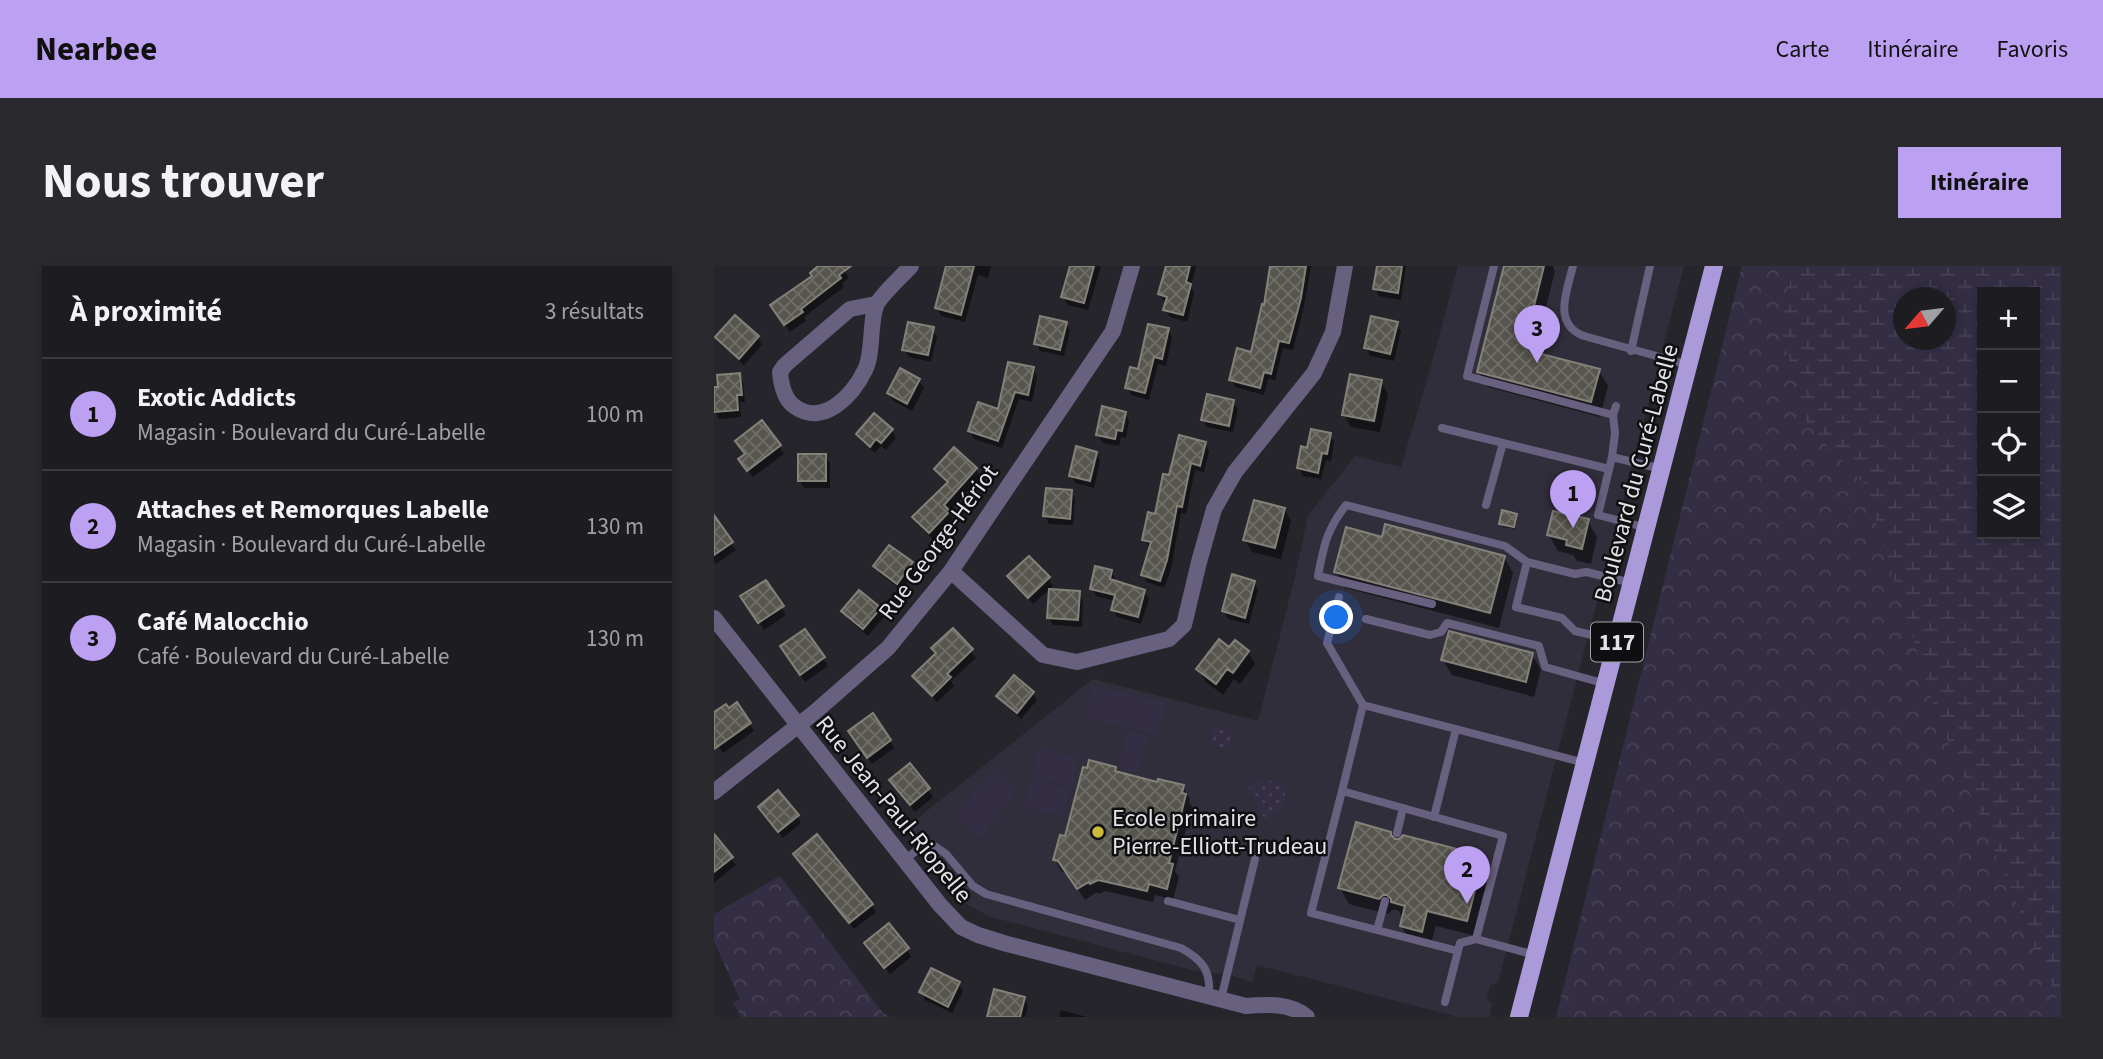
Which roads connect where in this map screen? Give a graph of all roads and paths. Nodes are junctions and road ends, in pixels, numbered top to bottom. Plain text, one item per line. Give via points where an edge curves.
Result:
1 (911, 266) edge
2 (1132, 266) edge
3 (1345, 266) edge
4 (1494, 266) edge
5 (1573, 266) edge
6 (1650, 266) edge
7 (1714, 266) edge
8 (876, 304) junction
9 (1631, 351) junction
10 (1689, 365) junction
11 (1442, 428) dead end
12 (1503, 443) junction
13 (1612, 457) junction
14 (1609, 469) junction
15 (1662, 469) junction
16 (1486, 505) dead end
17 (1647, 528) junction
18 (1527, 562) junction
19 (951, 571) junction
20 (1632, 583) junction
21 (1339, 597) dead end
22 (1432, 604) dead end
23 (714, 618) edge
24 (1366, 619) dead end
25 (1617, 641) junction
26 (1606, 684) junction
27 (1363, 705) junction
28 (798, 725) junction
29 (1456, 729) junction
30 (1585, 763) junction
31 (1342, 790) junction
32 (714, 792) edge
33 (1403, 808) junction
34 (1434, 817) junction
35 (1397, 833) dead end
36 (1255, 859) dead end
37 (904, 860) junction
38 (1168, 901) dead end
39 (1385, 901) dead end
40 (1240, 920) junction
41 (1377, 930) junction
42 (1476, 939) junction
43 (1458, 951) junction
44 (1535, 955) junction
45 (1215, 998) junction
46 (1445, 1002) dead end
47 (1252, 1011) edge
48 (1307, 1017) edge
49 (1519, 1017) edge

1 - 8 street
2 - 19 street, Rue George-Hériot via 1113,331
3 - 19 street via 1333,332 1314,373 1229,481 1214,509 1184,625 1169,639 1077,662 1043,655
4 - 13 lane via 1467,376 1615,411
5 - 9 lane via 1563,307 1568,326 1579,335
6 - 9 lane
7 - 10 main road, Boulevard du Curé-Labelle / 117
8 - 8 street via 849,309 785,365 780,372 782,387 793,406 813,414 828,412 852,388 865,370
9 - 10 lane
10 - 15 main road, Boulevard du Curé-Labelle / 117
11 - 12 lane
12 - 14 lane
12 - 16 lane
13 - 14 lane
13 - 15 lane
14 - 17 lane via 1598,514
15 - 17 main road, Boulevard du Curé-Labelle / 117
17 - 20 main road, Boulevard du Curé-Labelle / 117
18 - 20 lane
18 - 22 lane via 1505,546 1346,505 1326,536 1318,576
18 - 25 lane via 1516,607 1562,618 1575,631
19 - 28 street, Rue George-Hériot via 888,648
20 - 25 main road, Boulevard du Curé-Labelle / 117
21 - 27 lane via 1328,643
23 - 28 street, Rue Jean-Paul-Riopelle
24 - 26 lane via 1430,635 1441,632 1447,623 1539,646 1545,667
25 - 26 main road, Boulevard du Curé-Labelle / 117
26 - 30 main road, Boulevard du Curé-Labelle / 117
27 - 29 lane
27 - 31 lane
28 - 32 street, Rue George-Hériot
28 - 37 street, Rue Jean-Paul-Riopelle
29 - 30 lane
29 - 34 lane
30 - 44 main road, Boulevard du Curé-Labelle / 117
31 - 33 lane
31 - 41 lane via 1311,913
33 - 34 lane
33 - 35 lane
34 - 42 lane via 1503,836
36 - 40 lane
37 - 45 street, Rue Jean-Paul-Riopelle via 967,930
37 - 45 lane via 931,845 942,849 966,880 986,894 1181,948 1201,963
38 - 40 lane
39 - 41 lane
40 - 45 lane
41 - 43 lane
42 - 43 lane via 1460,943
42 - 44 lane
43 - 46 lane
44 - 49 main road, Boulevard du Curé-Labelle / 117
45 - 47 street, Rue Jean-Paul-Riopelle
47 - 48 street, Rue Jean-Paul-Riopelle via 1275,1005

